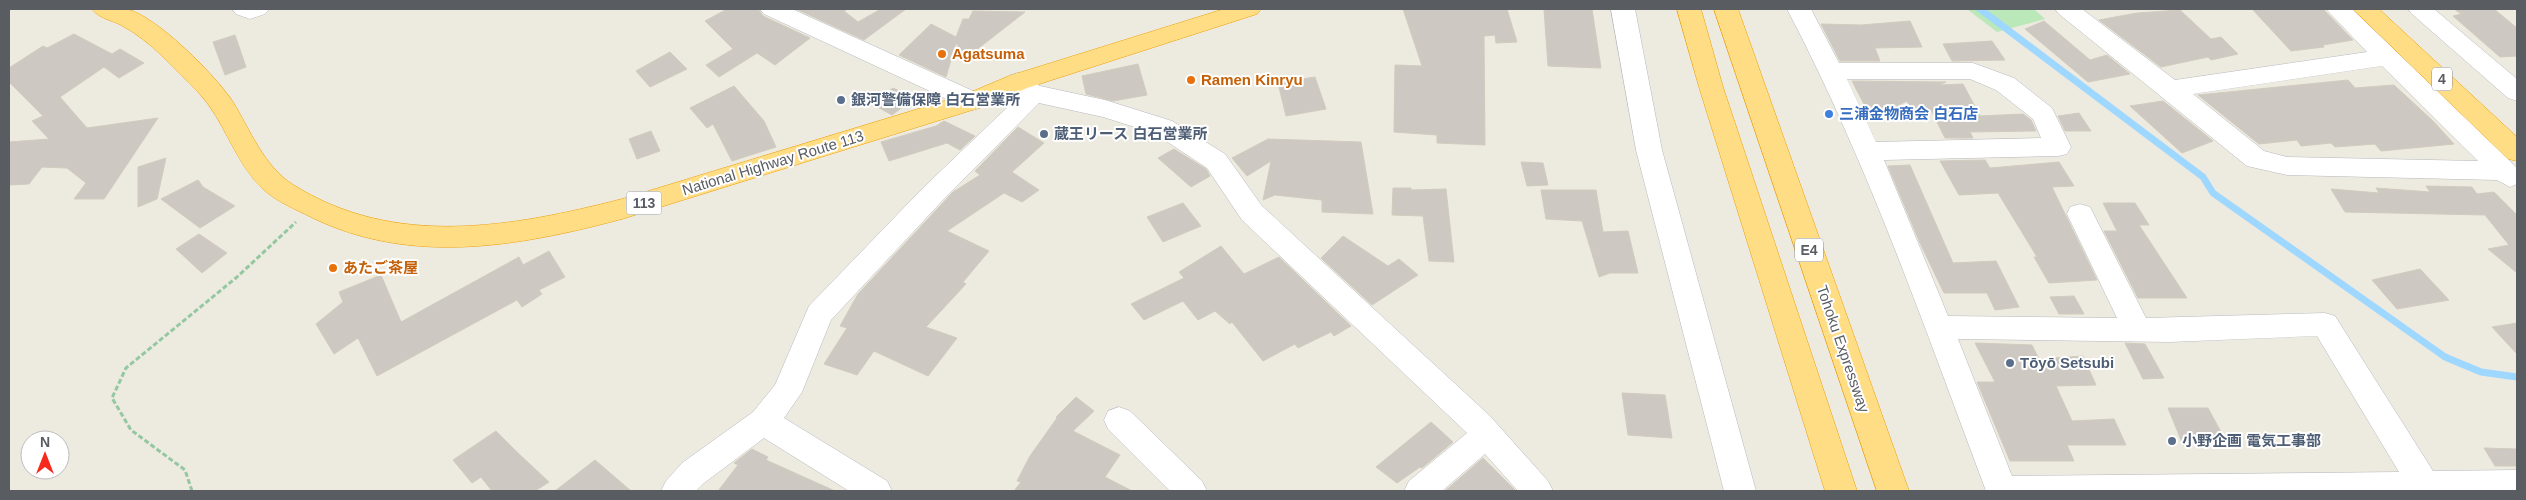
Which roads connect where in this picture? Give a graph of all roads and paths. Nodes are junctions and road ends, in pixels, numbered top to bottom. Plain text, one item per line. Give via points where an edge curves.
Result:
1 (104, 9) edge
2 (244, 9) edge
3 (257, 9) edge
4 (772, 9) edge
5 (1249, 9) edge
6 (1623, 9) edge
7 (1689, 9) edge
8 (1726, 9) edge
9 (1799, 9) edge
10 (2338, 9) edge
11 (2365, 9) edge
12 (2390, 9) edge
13 (2420, 9) edge
14 (2074, 10) edge
15 (2387, 57) junction
16 (1831, 71) junction
17 (1018, 82) junction
18 (2170, 89) junction
19 (2517, 92) edge
20 (973, 100) junction
21 (2517, 125) edge
22 (1867, 151) junction
23 (2513, 169) edge
24 (311, 208) junction
25 (2080, 214) dead end
26 (1939, 327) junction
27 (2137, 329) junction
28 (1118, 420) dead end
29 (764, 421) junction
30 (1487, 434) junction
31 (2517, 484) edge
32 (2426, 488) edge
33 (192, 491) edge
34 (677, 491) edge
35 (876, 491) edge
36 (1191, 491) edge
37 (1420, 491) edge
38 (1537, 491) edge
39 (1740, 491) edge
40 (1841, 491) edge
41 (1893, 491) edge
42 (2002, 491) edge

1 - 24 highway, National Highway Route 113 / 113 via 148,30 170,48 216,97 256,163 279,189
2 - 3 street
4 - 20 street
5 - 17 highway, National Highway Route 113 / 113
6 - 39 street via 1649,150
7 - 40 highway
8 - 41 highway, Tohoku Expressway / E4
9 - 16 street
10 - 15 street
11 - 23 highway, 4
12 - 21 highway, 4
13 - 19 street
14 - 18 street
15 - 18 street
15 - 23 street
16 - 22 street
16 - 22 street via 1973,71 2005,84 2043,114 2058,147
17 - 20 highway, National Highway Route 113 / 113
17 - 29 street via 1027,103 932,195 819,314 787,392
17 - 30 street via 1032,94 1104,109 1162,127 1216,161 1252,213
18 - 23 street via 2256,159 2288,166
20 - 24 highway, National Highway Route 113 / 113 via 598,217 528,232 461,239 409,236 357,226
22 - 26 street
24 - 33 path via 237,277 126,368 112,398 131,430 185,470
25 - 27 street
26 - 27 street
26 - 42 street
27 - 32 street via 2325,324
28 - 36 street
29 - 34 street via 693,473
29 - 35 street
30 - 37 street
30 - 38 street
31 - 32 street
32 - 42 street

